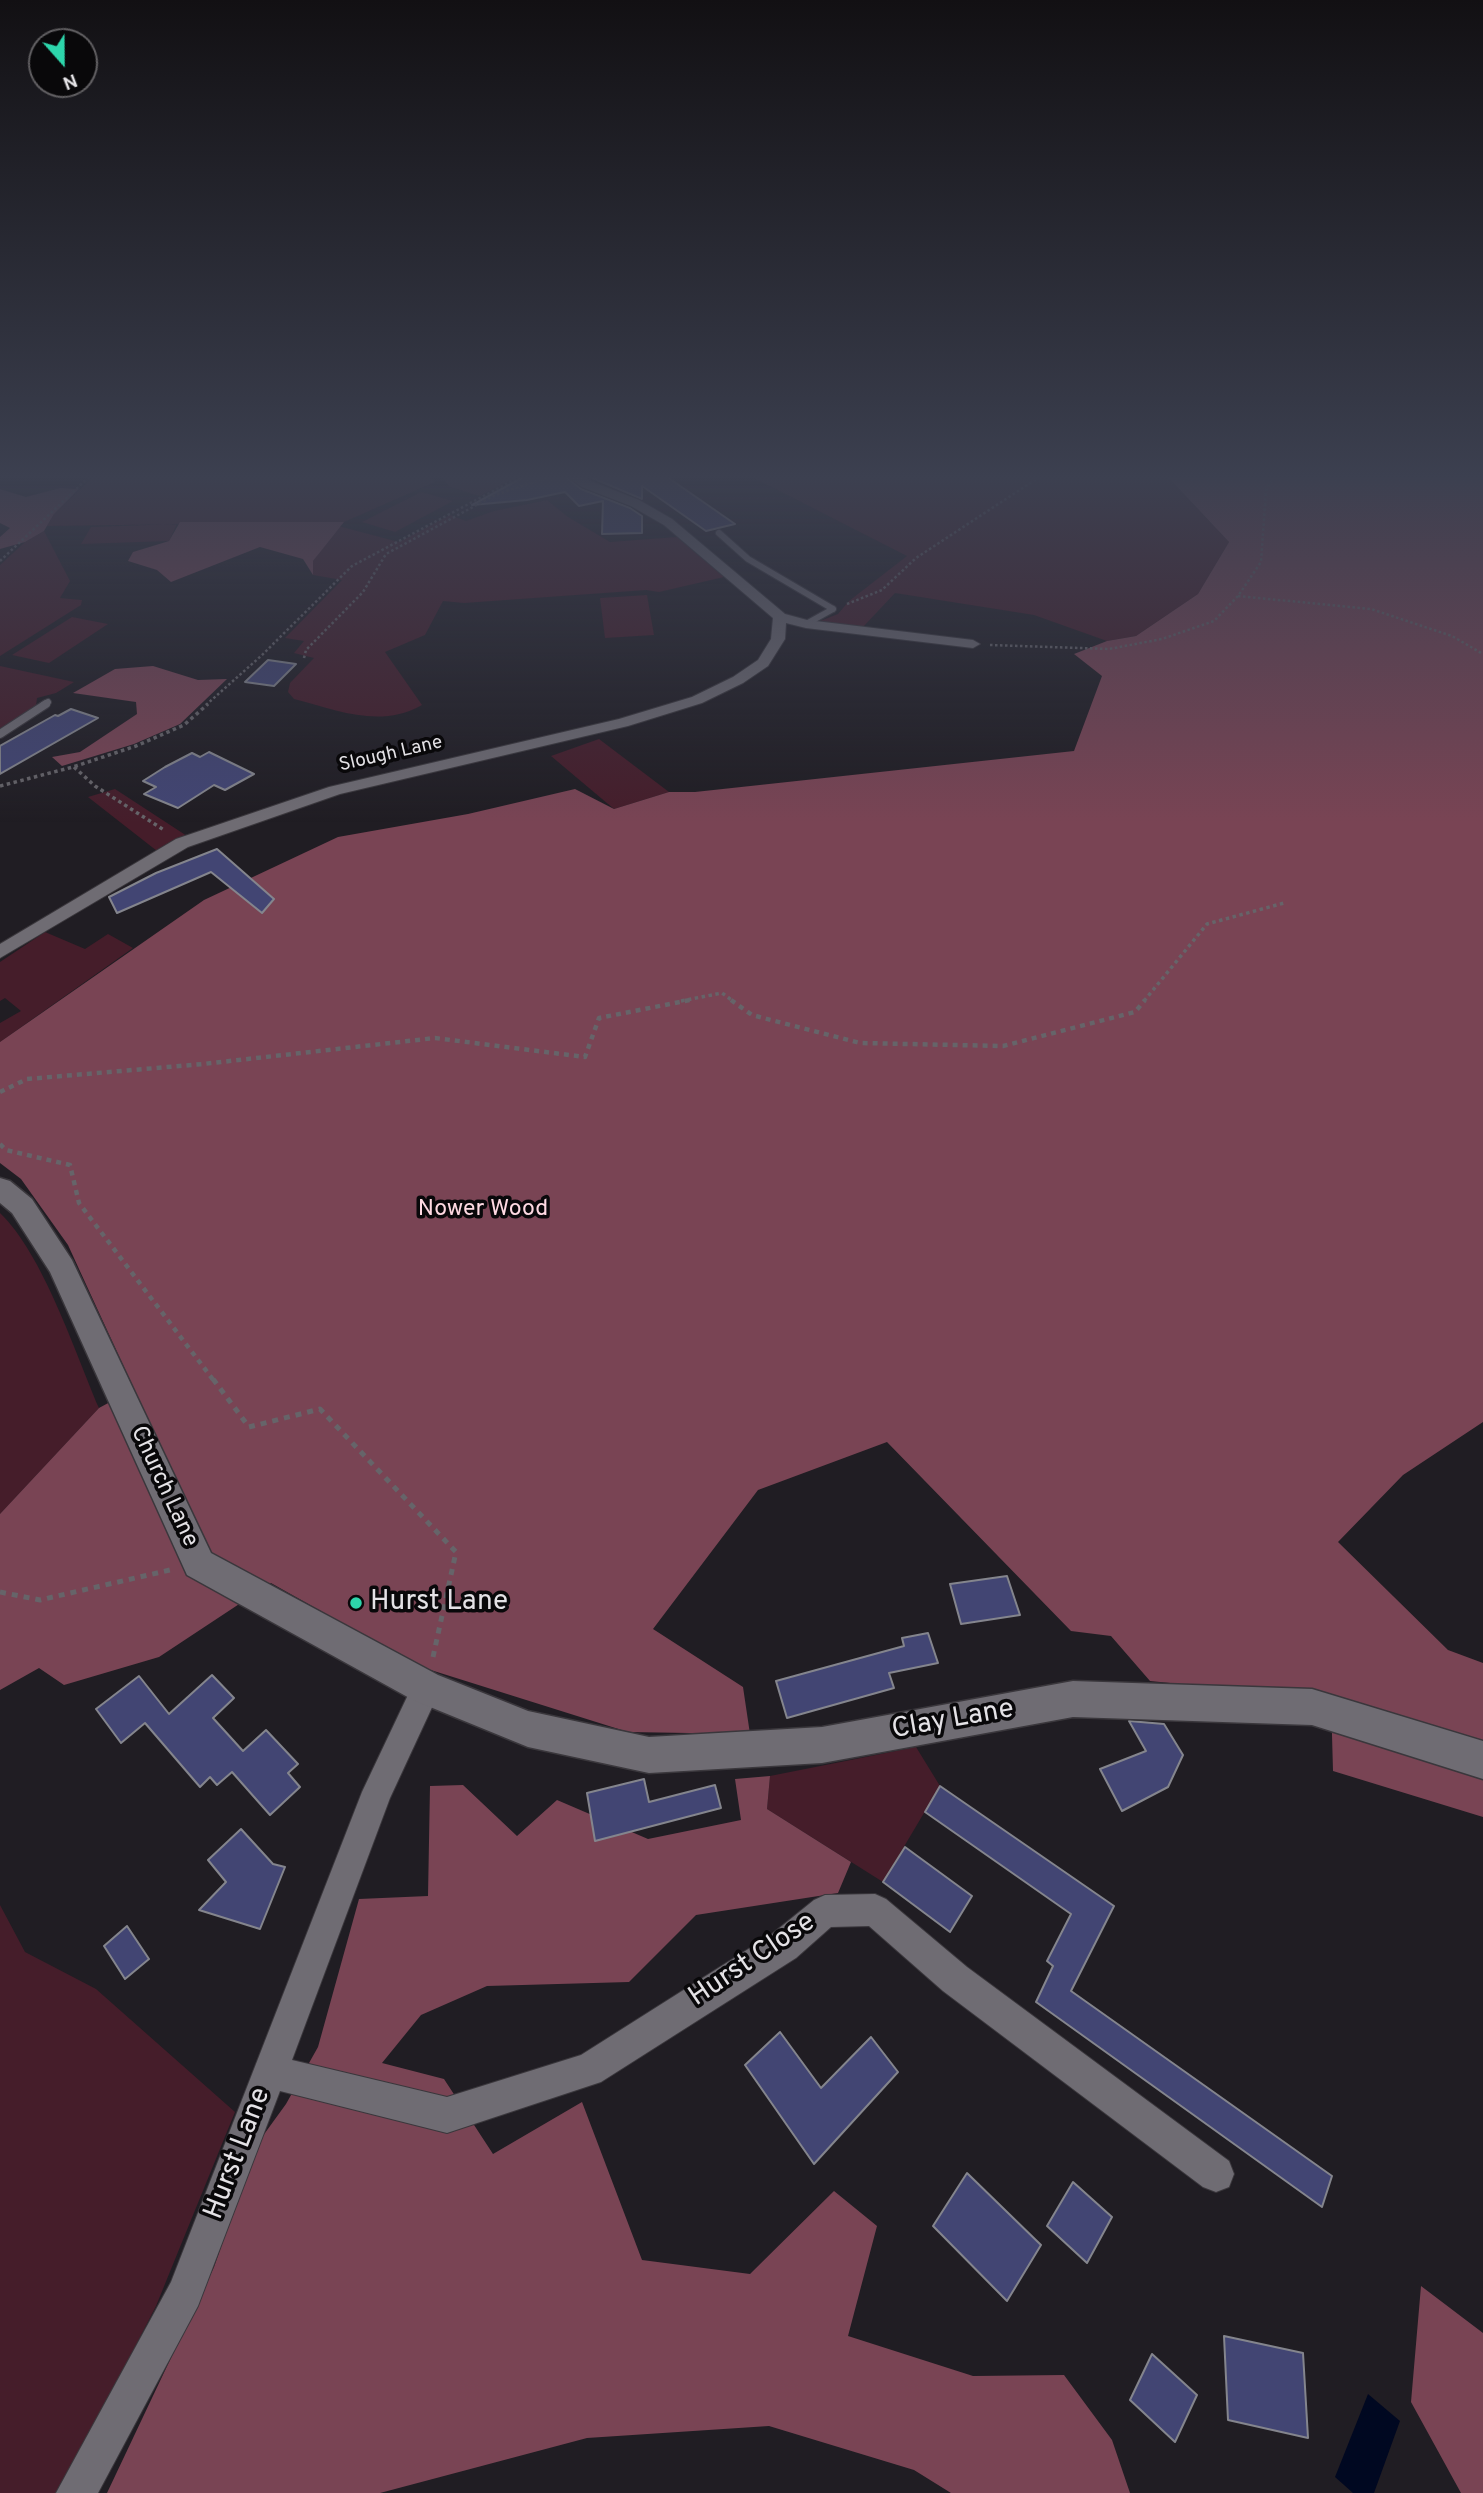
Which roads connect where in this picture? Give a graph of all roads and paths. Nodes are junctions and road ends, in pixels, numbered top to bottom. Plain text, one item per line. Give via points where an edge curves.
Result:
1 (327, 590) edge
2 (364, 590) edge
3 (742, 590) edge
4 (801, 590) edge
5 (881, 590) edge
6 (1242, 590) edge
7 (1238, 596) junction
8 (833, 609) junction
9 (779, 624) junction
10 (806, 624) junction
11 (973, 644) joint
12 (1483, 654) edge
13 (304, 658) dead end
14 (48, 702) dead end
15 (0, 734) edge
16 (73, 767) junction
17 (0, 786) edge
18 (182, 843) junction
19 (1284, 903) dead end
20 (0, 952) edge
21 (0, 1092) edge
22 (0, 1144) edge
23 (0, 1188) edge
24 (199, 1564) junction
25 (0, 1592) edge
26 (426, 1688) junction
27 (1483, 1760) edge
28 (271, 2072) junction
29 (1216, 2174) dead end
30 (76, 2493) edge

1 - 16 path via 184,725
2 - 13 path via 306,650
3 - 9 street
4 - 8 lane
5 - 8 path
6 - 7 path
7 - 11 path via 1214,621 1162,639 1109,649
7 - 12 path via 1371,609 1452,636
8 - 10 lane
9 - 10 street
9 - 18 street, Slough Lane via 778,639 762,663 697,700 623,723 335,790
10 - 11 street
14 - 15 lane
16 - 17 path
16 - 18 path
18 - 20 street, Slough Lane
19 - 21 path via 1207,924 1135,1013 1003,1046 860,1043 752,1015 722,993 600,1018 585,1057 435,1038 27,1079
22 - 26 path via 6,1150 70,1165 79,1203 249,1427 320,1409 456,1552
23 - 24 street, Church Lane via 22,1206 62,1268
24 - 25 path via 40,1600
24 - 26 street, Church Lane
26 - 27 street, Clay Lane via 528,1729 649,1755 822,1745 1073,1699 1312,1707
26 - 28 street, Hurst Lane via 377,1792
28 - 29 street, Hurst Close via 447,2115 589,2070 784,1946 825,1911 875,1910 955,1979
28 - 30 street, Hurst Lane via 185,2293

